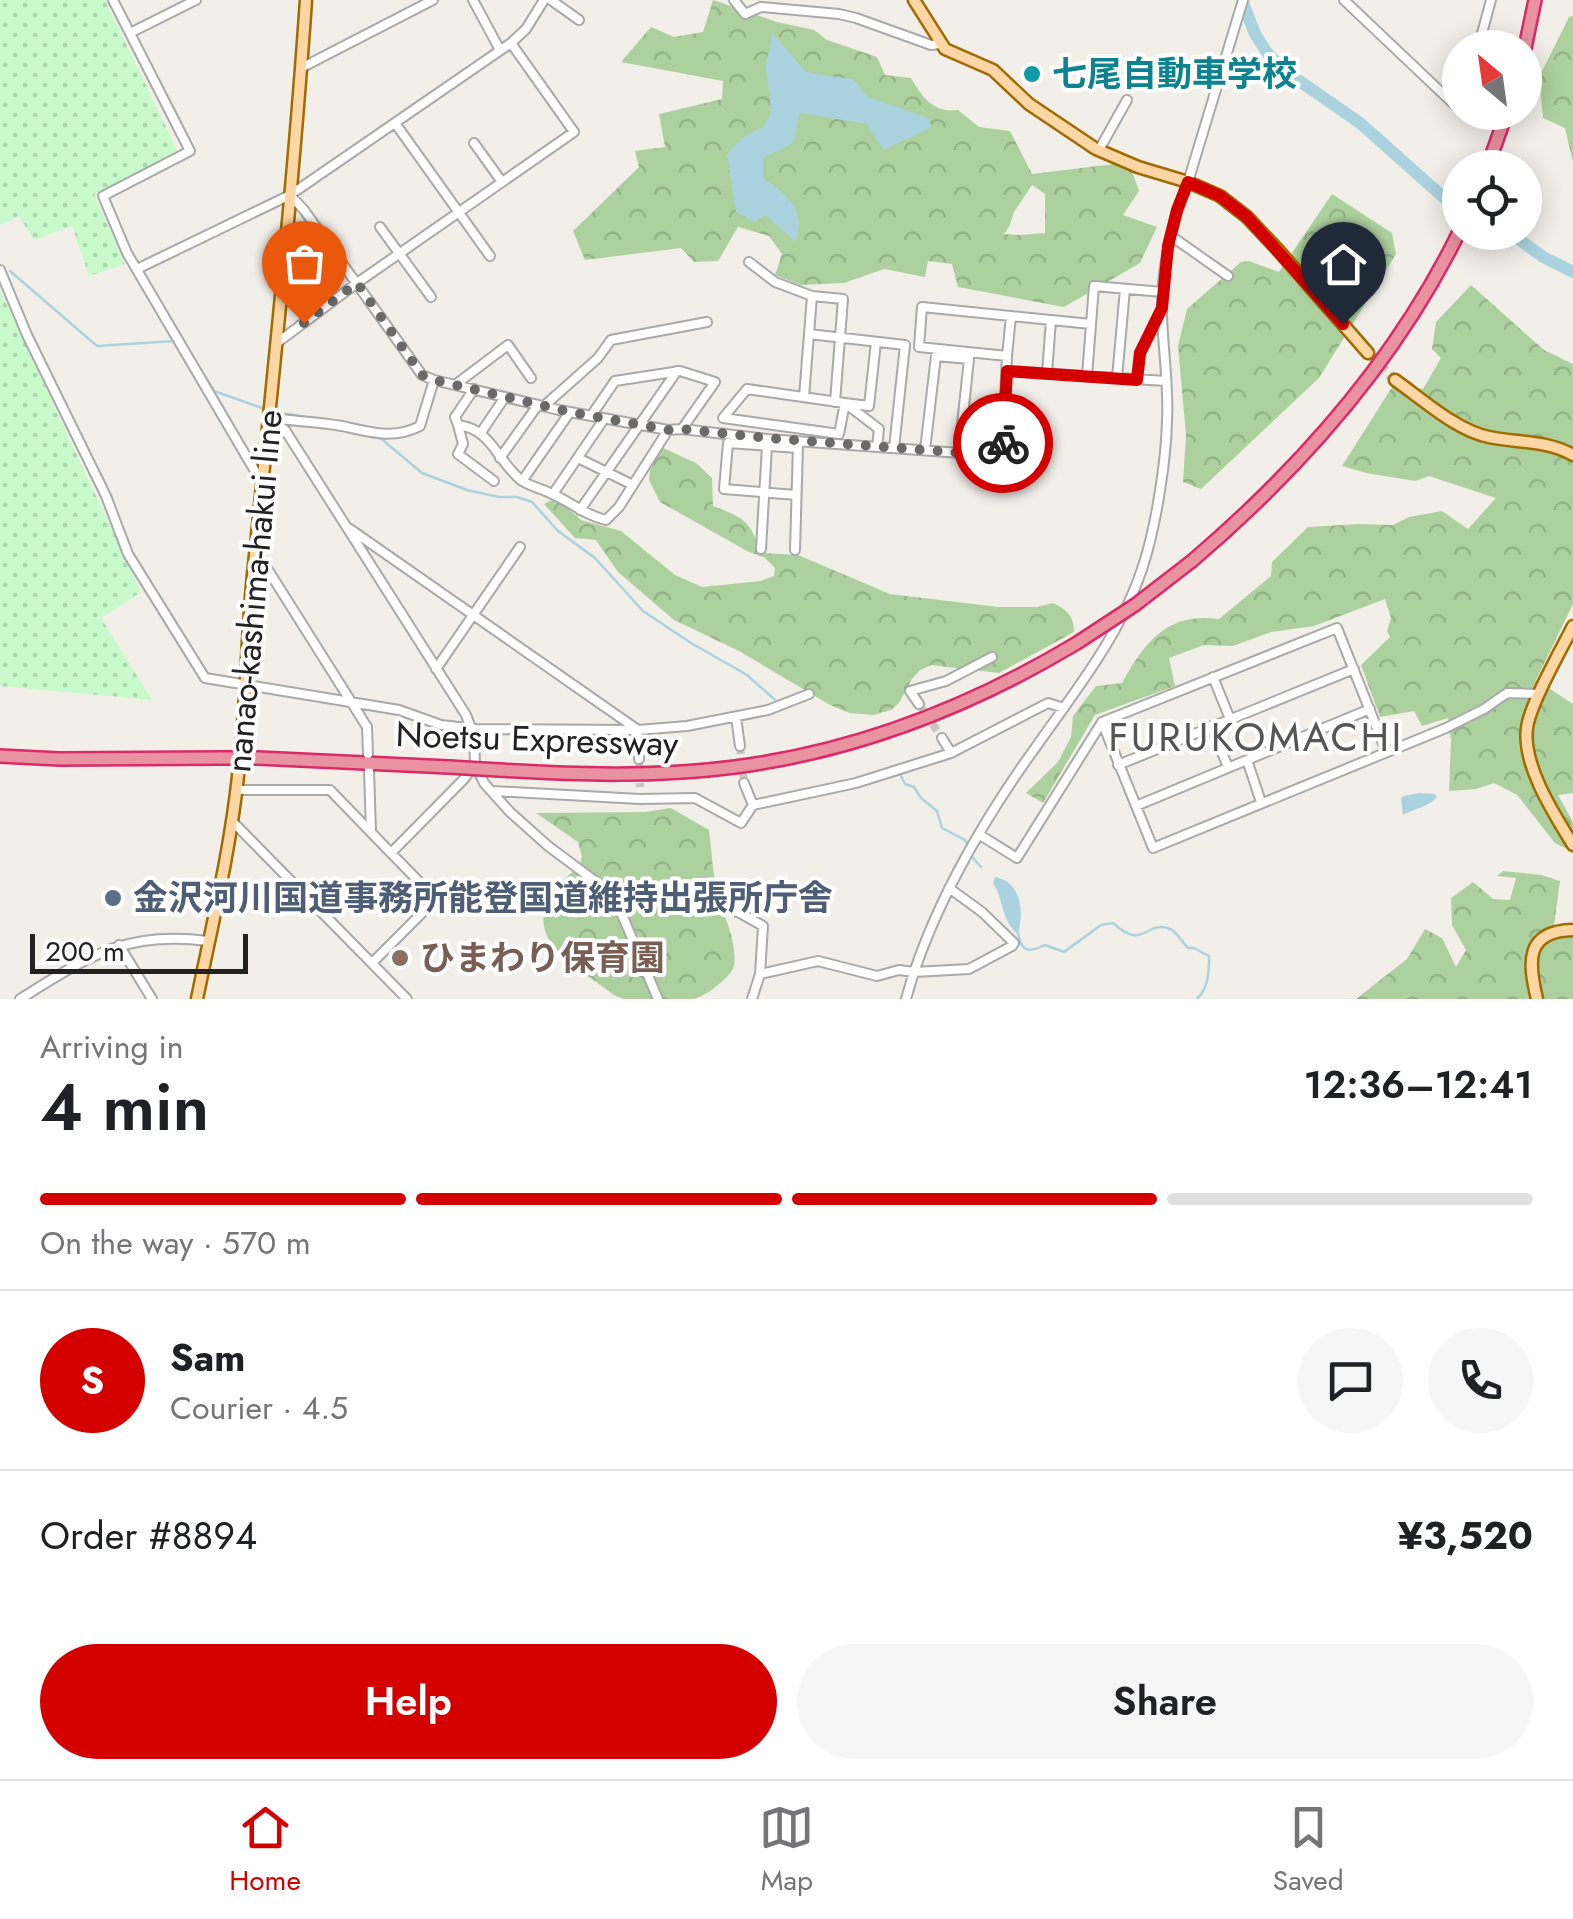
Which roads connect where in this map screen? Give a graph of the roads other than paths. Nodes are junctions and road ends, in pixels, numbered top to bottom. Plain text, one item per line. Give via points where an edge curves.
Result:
1 (113, 0) edge
2 (196, 0) edge
3 (306, 0) edge
4 (433, 0) edge
5 (474, 0) edge
6 (547, 0) edge
7 (734, 0) edge
8 (914, 0) edge
9 (1244, 0) edge
10 (1344, 0) edge
11 (1491, 0) edge
12 (1536, 0) edge
13 (579, 20) dead end
14 (1483, 30) edge
15 (1529, 30) edge
16 (130, 33) junction
17 (511, 43) junction
18 (940, 44) junction
19 (500, 50) junction
20 (301, 68) junction
21 (1442, 93) edge
22 (1127, 100) dead end
23 (396, 123) junction
24 (474, 143) dead end
25 (1099, 150) junction
26 (502, 182) junction
27 (1188, 182) junction
28 (290, 195) junction
29 (459, 212) junction
30 (380, 227) dead end
31 (1171, 236) junction
32 (1449, 250) edge
33 (399, 254) junction
34 (490, 256) dead end
35 (748, 262) dead end
36 (137, 268) junction
37 (0, 270) edge
38 (1228, 276) dead end
39 (357, 283) junction
40 (1125, 289) junction
41 (1164, 292) junction
42 (812, 296) junction
43 (431, 297) dead end
44 (1162, 308) junction
45 (1011, 316) junction
46 (1051, 320) junction
47 (707, 322) dead end
48 (1092, 324) junction
49 (808, 334) junction
50 (841, 338) junction
51 (278, 342) junction
52 (876, 342) junction
53 (1368, 352) tunnel mouth
54 (1007, 356) junction
55 (677, 371) junction
56 (1007, 371) junction
57 (1047, 374) junction
58 (1087, 376) junction
59 (531, 378) dead end
60 (1117, 378) junction
61 (434, 380) junction
62 (1137, 380) junction
63 (1395, 380) tunnel mouth
64 (1166, 382) junction
65 (454, 385) junction
66 (474, 390) junction
67 (505, 396) junction
68 (804, 397) junction
69 (835, 402) junction
70 (845, 403) junction
71 (541, 405) junction
72 (869, 406) junction
73 (570, 412) junction
74 (270, 413) junction
75 (591, 416) junction
76 (604, 419) junction
77 (867, 420) junction
78 (458, 425) junction
79 (641, 425) junction
80 (682, 429) junction
81 (668, 430) junction
82 (480, 434) junction
83 (798, 444) junction
84 (766, 446) junction
85 (877, 446) junction
86 (894, 448) junction
87 (926, 450) junction
88 (959, 452) junction
89 (1573, 455) edge
90 (500, 458) junction
91 (578, 458) junction
92 (608, 472) junction
93 (494, 481) dead end
94 (522, 481) junction
95 (262, 484) junction
96 (633, 485) junction
97 (764, 492) junction
98 (554, 494) junction
99 (796, 495) junction
100 (580, 510) junction
101 (346, 526) junction
102 (520, 548) dead end
103 (760, 549) dead end
104 (255, 550) junction
105 (795, 550) dead end
106 (473, 615) junction
107 (1573, 626) edge
108 (992, 657) dead end
109 (436, 669) junction
110 (1354, 669) junction
111 (1213, 677) junction
112 (246, 684) junction
113 (809, 694) dead end
114 (1540, 694) junction
115 (351, 702) junction
116 (920, 704) dead end
117 (1064, 708) junction
118 (1370, 709) junction
119 (736, 718) junction
120 (1230, 719) junction
121 (1102, 722) junction
122 (1212, 726) junction
123 (471, 728) junction
124 (638, 730) junction
125 (942, 738) tunnel mouth
126 (740, 746) tunnel mouth
127 (1386, 751) junction
128 (951, 752) junction
129 (368, 754) dead end
130 (0, 756) edge
131 (639, 759) tunnel mouth
132 (1247, 760) junction
133 (475, 764) junction
134 (1118, 765) junction
135 (1228, 767) junction
136 (369, 770) dead end
137 (744, 783) tunnel mouth
138 (640, 788) tunnel mouth
139 (236, 790) junction
140 (492, 791) junction
141 (640, 800) junction
142 (1261, 802) junction
143 (753, 805) junction
144 (1136, 806) junction
145 (232, 820) junction
146 (372, 832) junction
147 (980, 835) junction
148 (1573, 844) edge
149 (392, 853) junction
150 (949, 888) junction
151 (717, 904) dead end
152 (1573, 930) edge
153 (208, 940) junction
154 (119, 945) junction
155 (372, 962) junction
156 (914, 972) junction
157 (760, 974) junction
158 (22, 999) edge
159 (152, 999) edge
160 (197, 999) edge
161 (407, 999) edge
162 (658, 999) edge
163 (752, 999) edge
164 (906, 999) edge
165 (1538, 999) edge

1 - 16 street
2 - 16 street
3 - 20 main road, nanao-kashima-hakui line
4 - 20 street
5 - 19 street
6 - 13 street
6 - 17 street
7 - 18 street via 745,14 761,6 838,14
8 - 18 main road
9 - 27 street
10 - 21 street
11 - 14 street
12 - 15 highway
16 - 36 street via 190,151 104,196
17 - 19 street
17 - 26 street via 574,132
18 - 25 main road via 993,70 1029,104
19 - 23 street
20 - 28 main road, nanao-kashima-hakui line
22 - 25 street
23 - 28 street
23 - 29 street
24 - 26 street
25 - 27 main road
26 - 29 street
27 - 31 street
27 - 53 main road via 1247,217
28 - 36 street
28 - 39 street
28 - 51 main road, nanao-kashima-hakui line
29 - 33 street
29 - 34 street
30 - 33 street
31 - 38 street
31 - 41 street
32 - 130 highway, Noetsu Expressway, bridge via 1354,397 1278,483 1192,561 1077,643 934,715 805,754 645,774 258,758
33 - 39 street
33 - 43 street
35 - 42 street
36 - 95 street
37 - 112 street via 148,588 205,678
39 - 51 street
39 - 61 street via 422,375
40 - 41 street
40 - 48 street via 1094,286
40 - 60 street
41 - 44 street
42 - 49 street
42 - 50 street via 843,299
44 - 62 street via 1140,353
44 - 64 street
45 - 46 street
45 - 54 street
45 - 54 street via 922,307 918,346
46 - 48 street
46 - 57 street
47 - 71 street via 611,340
48 - 58 street
49 - 50 street
49 - 68 street
50 - 52 street
50 - 69 street
51 - 74 main road, nanao-kashima-hakui line
52 - 72 street
52 - 86 street via 905,345
54 - 56 street
55 - 75 street via 615,381
55 - 79 street
55 - 80 street via 714,382
56 - 57 street
56 - 88 street via 1002,456
57 - 58 street
58 - 60 street
59 - 65 street via 508,346
60 - 62 street
61 - 65 street
61 - 74 street via 420,426 406,433 376,434
62 - 64 street
63 - 89 main road via 1464,428 1558,446
64 - 117 street via 1167,422 1144,565 1114,636
65 - 66 street
66 - 67 street
66 - 78 street via 455,417
67 - 71 street
67 - 82 street
68 - 69 street
68 - 70 street via 747,389 723,418 840,434
69 - 70 street
70 - 72 street
70 - 77 street
71 - 73 street
71 - 90 street
72 - 77 street
73 - 75 street
73 - 94 street
74 - 95 main road, nanao-kashima-hakui line
74 - 101 street
75 - 76 street
76 - 79 street
76 - 91 street
77 - 85 street via 879,429
78 - 82 street
78 - 93 street via 458,454
79 - 81 street
79 - 92 street
80 - 81 street
80 - 83 street
81 - 96 street
82 - 90 street
83 - 84 street
83 - 85 street
83 - 99 street
84 - 97 street
84 - 97 street via 728,443 724,490
85 - 86 street
86 - 87 street
87 - 88 street
87 - 88 street via 936,356 968,359
90 - 94 street
91 - 92 street
91 - 98 street
92 - 96 street
92 - 100 street
94 - 98 street
95 - 104 main road, nanao-kashima-hakui line
96 - 100 street via 606,520
97 - 99 street
97 - 103 street
98 - 100 street
99 - 105 street
101 - 106 street
101 - 109 street
102 - 106 street
104 - 112 main road, nanao-kashima-hakui line
104 - 115 street
106 - 109 street
106 - 124 street
107 - 114 main road
108 - 116 street via 910,691
109 - 123 street
110 - 111 street via 1338,628
110 - 118 street
110 - 120 street
111 - 120 street
111 - 121 street
112 - 115 street
112 - 139 main road, nanao-kashima-hakui line
113 - 119 street
114 - 127 street via 1507,693 1465,719
114 - 148 main road via 1527,726 1528,755
115 - 123 street
115 - 129 street via 367,727
117 - 128 street via 1048,703
117 - 147 street
118 - 127 street
118 - 132 street
119 - 124 street
119 - 126 street
120 - 122 street
121 - 134 street
121 - 147 street via 1017,858
122 - 134 street
122 - 135 street
123 - 124 street
123 - 133 street
124 - 131 street
125 - 128 street
127 - 142 street
128 - 143 street via 856,783
132 - 135 street
132 - 142 street
133 - 140 street
133 - 149 street
134 - 144 street
135 - 144 street
136 - 146 street
137 - 143 street
138 - 141 street
139 - 145 main road, nanao-kashima-hakui line
139 - 146 street via 330,790
140 - 141 street
140 - 162 street via 548,846 607,890
141 - 143 street via 695,798 741,822
142 - 144 street via 1153,848
145 - 153 main road, nanao-kashima-hakui line
145 - 155 street
146 - 149 street
147 - 150 street
149 - 155 street via 436,899
150 - 156 street
150 - 156 street via 1014,943 969,969
151 - 157 street via 762,926
152 - 165 main road via 1544,936 1535,946 1531,975
153 - 154 street
153 - 160 main road, nanao-kashima-hakui line
154 - 158 street
154 - 159 street
155 - 161 street
156 - 157 street via 877,976 818,961
156 - 164 street
157 - 163 street

